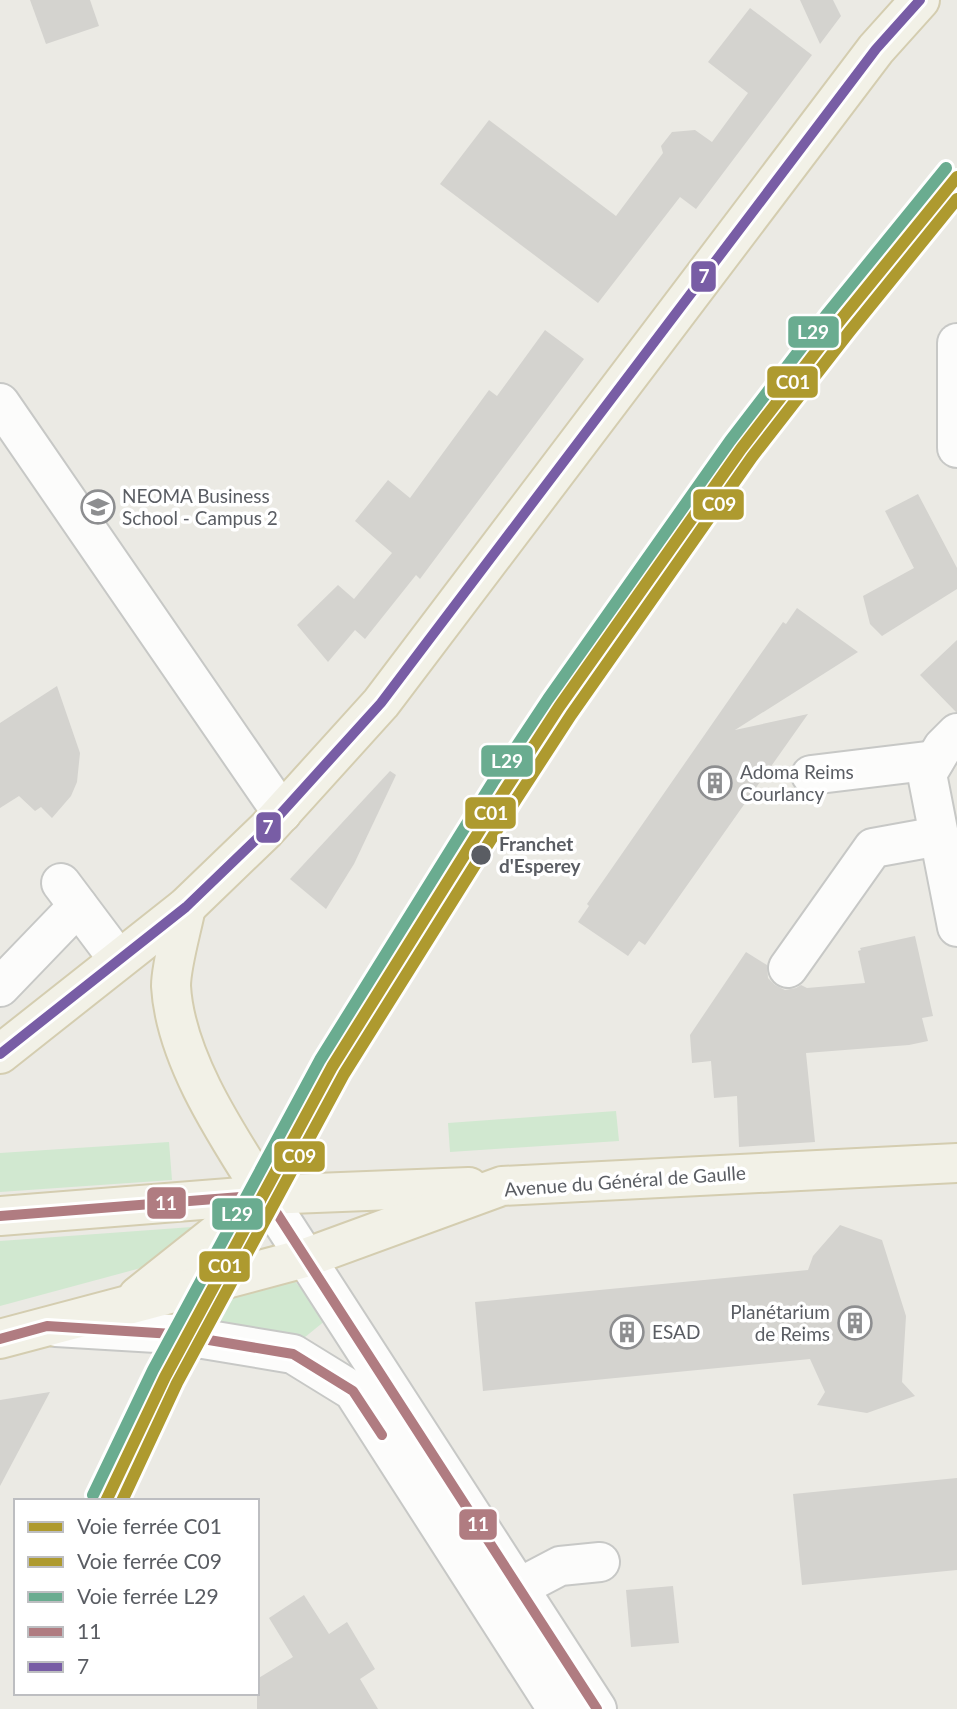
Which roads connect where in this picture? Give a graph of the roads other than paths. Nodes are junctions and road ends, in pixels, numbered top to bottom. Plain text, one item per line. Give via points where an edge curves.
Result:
1 (920, 0) edge
2 (957, 343) edge
3 (0, 403) edge
4 (957, 448) edge
5 (946, 746) edge
6 (811, 775) dead end
7 (282, 813) junction
8 (939, 836) junction
9 (186, 907) junction
10 (957, 928) edge
11 (118, 959) junction
12 (788, 968) dead end
13 (0, 987) edge
14 (0, 1054) edge
15 (957, 1163) edge
16 (502, 1186) junction
17 (265, 1195) junction
18 (0, 1216) edge
19 (305, 1258) junction
20 (127, 1305) junction
21 (47, 1326) junction
22 (0, 1339) edge
23 (600, 1562) dead end
24 (520, 1587) junction
25 (557, 1709) edge
26 (597, 1709) edge

1 - 7 main road via 876,49 381,703
2 - 4 street
3 - 7 street
5 - 6 street
5 - 8 street via 927,774
7 - 9 main road
8 - 10 street
8 - 12 street via 873,848
9 - 11 main road
9 - 17 main road via 171,984 178,1031 219,1124
11 - 13 street via 69,895
11 - 14 main road
15 - 16 main road, Avenue du Général de Gaulle
16 - 17 main road
16 - 19 main road, Avenue du Général de Gaulle
17 - 18 main road
17 - 19 street
17 - 20 main road
19 - 20 main road, Avenue du Général de Gaulle
19 - 24 street
20 - 21 main road, Avenue du Général de Gaulle
21 - 22 main road, Avenue du Général de Gaulle
21 - 25 street via 173,1334 293,1354 353,1391
23 - 24 street via 559,1566
24 - 26 street

